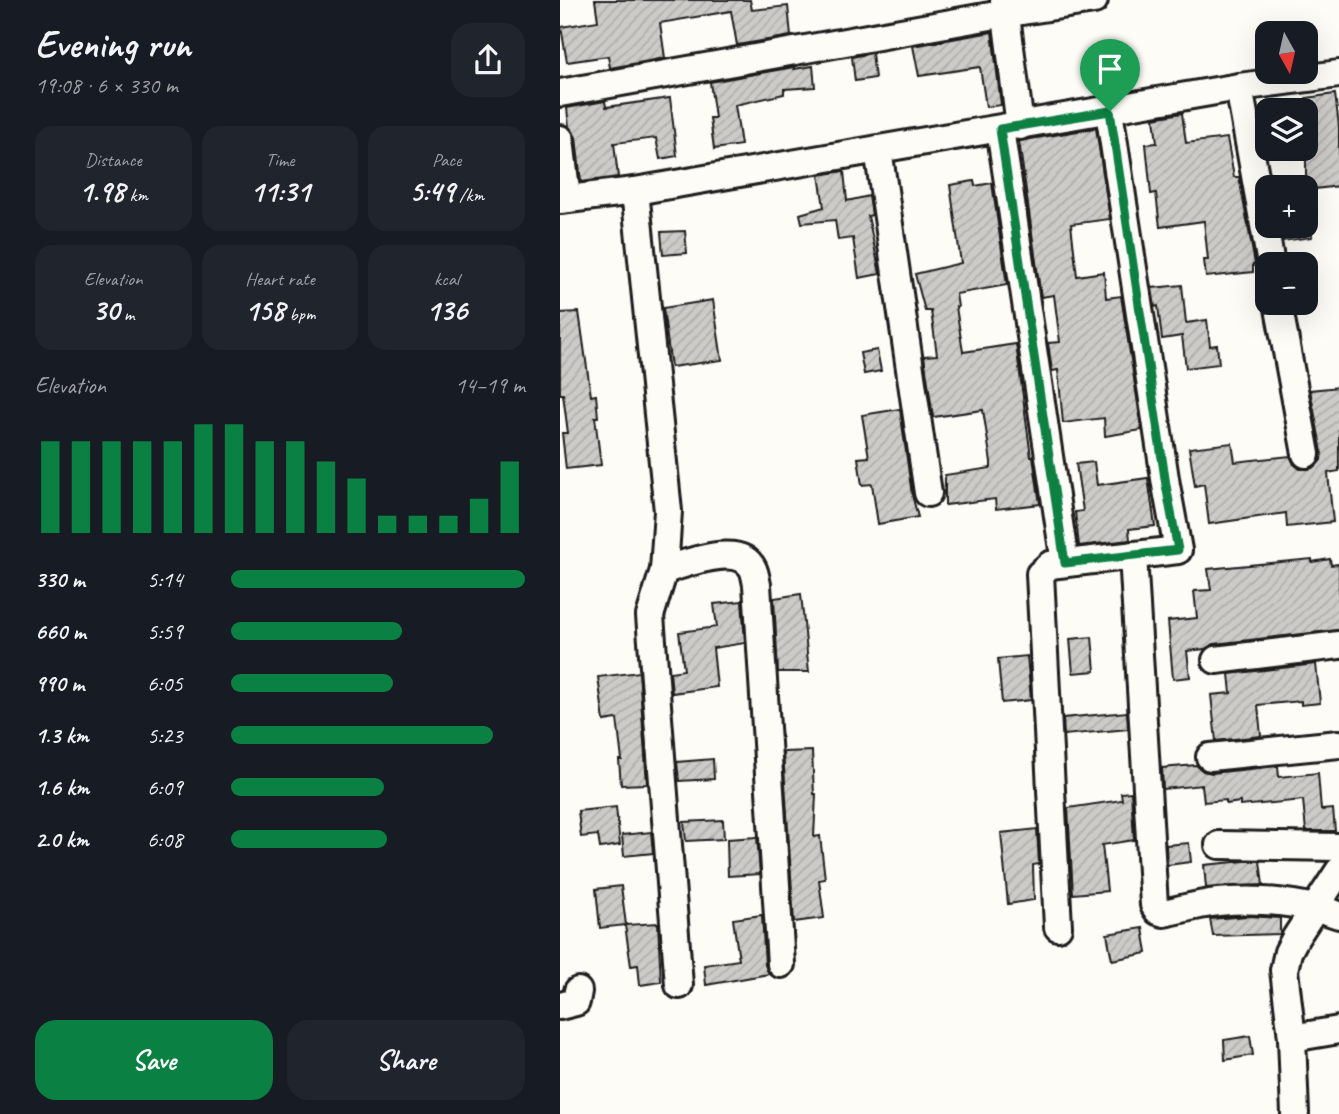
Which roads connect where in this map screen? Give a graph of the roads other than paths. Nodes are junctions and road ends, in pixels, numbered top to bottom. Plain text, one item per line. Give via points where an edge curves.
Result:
1 (1094, 0) edge
2 (1005, 8) edge
3 (1339, 74) edge
4 (1239, 87) junction
5 (560, 93) edge
6 (1110, 111) junction
7 (1010, 128) junction
8 (560, 139) edge
9 (878, 149) junction
10 (635, 191) junction
11 (564, 200) edge
12 (1269, 252) edge
13 (1280, 315) edge
14 (1306, 454) dead end
15 (928, 493) dead end
16 (1133, 555) junction
17 (1065, 563) junction
18 (664, 570) junction
19 (1339, 645) edge
20 (1216, 660) dead end
21 (1339, 744) edge
22 (1210, 757) dead end
23 (1219, 845) dead end
24 (1339, 847) edge
25 (1339, 871) edge
26 (1327, 911) edge
27 (1058, 927) dead end
28 (781, 964) dead end
29 (679, 985) dead end
30 (1339, 1030) edge
31 (1292, 1038) junction
32 (1295, 1114) edge

1 - 2 street
2 - 5 street via 969,20
2 - 7 street
3 - 4 street
4 - 6 street
4 - 12 street
6 - 7 street
6 - 16 street via 1178,550
7 - 9 street
7 - 17 street
8 - 11 street
9 - 10 street
9 - 15 street
10 - 11 street
10 - 18 street via 668,511
13 - 14 street
16 - 17 street
16 - 26 street via 1154,905 1164,913 1241,901
17 - 27 street via 1050,565 1040,574
18 - 28 street via 718,555 739,556 753,567
18 - 29 street via 650,616
19 - 20 street
21 - 22 street
23 - 24 street
25 - 26 street
26 - 31 street via 1292,945 1284,970
30 - 31 street
31 - 32 street

